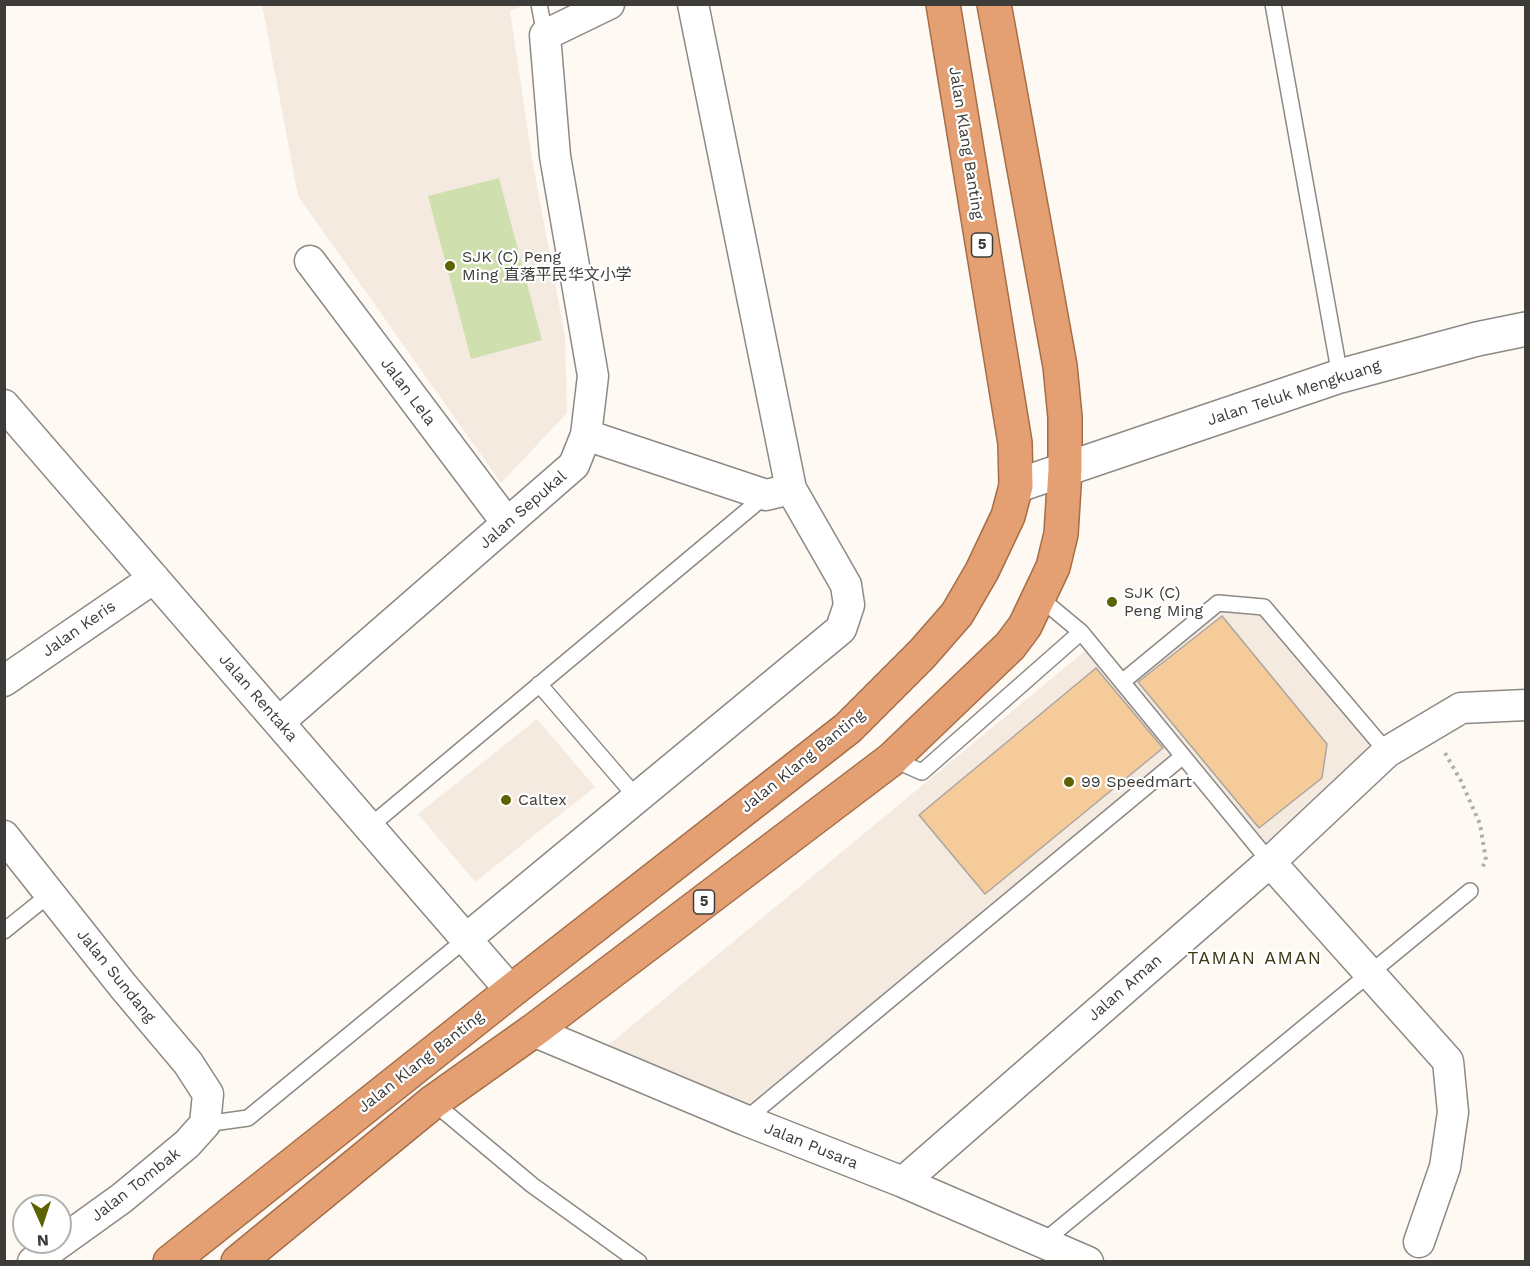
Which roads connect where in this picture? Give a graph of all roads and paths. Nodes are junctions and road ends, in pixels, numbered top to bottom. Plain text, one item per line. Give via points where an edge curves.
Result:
1 (539, 4) edge
2 (609, 4) edge
3 (693, 4) edge
4 (943, 4) edge
5 (994, 4) edge
6 (1273, 4) edge
7 (545, 35) junction
8 (310, 261) dead end
9 (1526, 329) edge
10 (1340, 376) junction
11 (4, 405) edge
12 (586, 435) junction
13 (1065, 470) junction
14 (1016, 486) junction
15 (778, 492) junction
16 (507, 523) junction
17 (154, 578) junction
18 (1040, 598) junction
19 (1081, 632) junction
20 (4, 681) edge
21 (1122, 682) junction
22 (539, 684) junction
23 (1526, 705) edge
24 (279, 723) junction
25 (1430, 726) junction
26 (1387, 752) junction
27 (1183, 756) junction
28 (892, 759) junction
29 (637, 798) junction
30 (369, 826) junction
31 (4, 836) edge
32 (1270, 862) junction
33 (1470, 891) joint
34 (50, 894) junction
35 (4, 931) edge
36 (465, 939) junction
37 (1370, 974) junction
38 (511, 991) junction
39 (533, 1031) junction
40 (433, 1102) junction
41 (746, 1120) junction
42 (205, 1124) junction
43 (903, 1182) junction
44 (1043, 1242) junction
45 (1419, 1242) dead end
46 (33, 1262) edge
47 (170, 1262) edge
48 (238, 1262) edge
49 (639, 1262) edge
50 (1088, 1262) edge

1 - 7 lane
2 - 7 street
3 - 15 street
4 - 14 highway, Jalan Klang Banting / 5 via 1015,443
5 - 13 highway, 5 via 1060,366
6 - 10 lane
7 - 12 street, Jalan Sepukal via 555,156 593,376
8 - 16 street, Jalan Lela
9 - 10 street, Jalan Teluk Mengkuang
10 - 13 street, Jalan Teluk Mengkuang
11 - 17 street, Jalan Rentaka
12 - 15 street
12 - 16 street, Jalan Sepukal via 574,465
13 - 14 street, Jalan Teluk Mengkuang
13 - 18 highway, 5 via 1061,534
14 - 38 highway, Jalan Klang Banting / 5 via 1008,516 957,614 849,728
15 - 22 lane
15 - 29 street via 846,585 849,605 841,630
16 - 24 street, Jalan Sepukal
17 - 20 street, Jalan Keris
17 - 24 street, Jalan Rentaka
18 - 19 lane
18 - 28 highway, 5 via 1010,646
19 - 21 lane
19 - 28 lane via 922,772
21 - 26 lane via 1218,603 1264,607
21 - 27 lane
22 - 29 lane
22 - 30 lane
23 - 25 street, Jalan Aman via 1461,708
24 - 30 street, Jalan Rentaka
25 - 26 street, Jalan Aman
25 - 33 path via 1480,824 1486,860
26 - 32 street, Jalan Aman
27 - 32 lane
27 - 41 lane
28 - 39 highway, 5
29 - 36 street
30 - 36 street, Jalan Rentaka
31 - 34 street, Jalan Sundang
32 - 37 street
32 - 43 street, Jalan Aman
33 - 37 lane
34 - 35 lane
34 - 42 street, Jalan Sundang via 188,1063 207,1094
36 - 38 street, Jalan Rentaka
36 - 42 lane via 248,1118
37 - 44 lane
37 - 45 street via 1448,1061 1453,1112 1446,1156
38 - 47 highway, Jalan Klang Banting / 5
39 - 40 highway, 5
39 - 41 street, Jalan Pusara
40 - 48 highway, 5
40 - 49 lane via 532,1185
41 - 43 street, Jalan Pusara
42 - 46 street, Jalan Tombak via 122,1198
43 - 44 street, Jalan Pusara
44 - 50 street, Jalan Pusara

